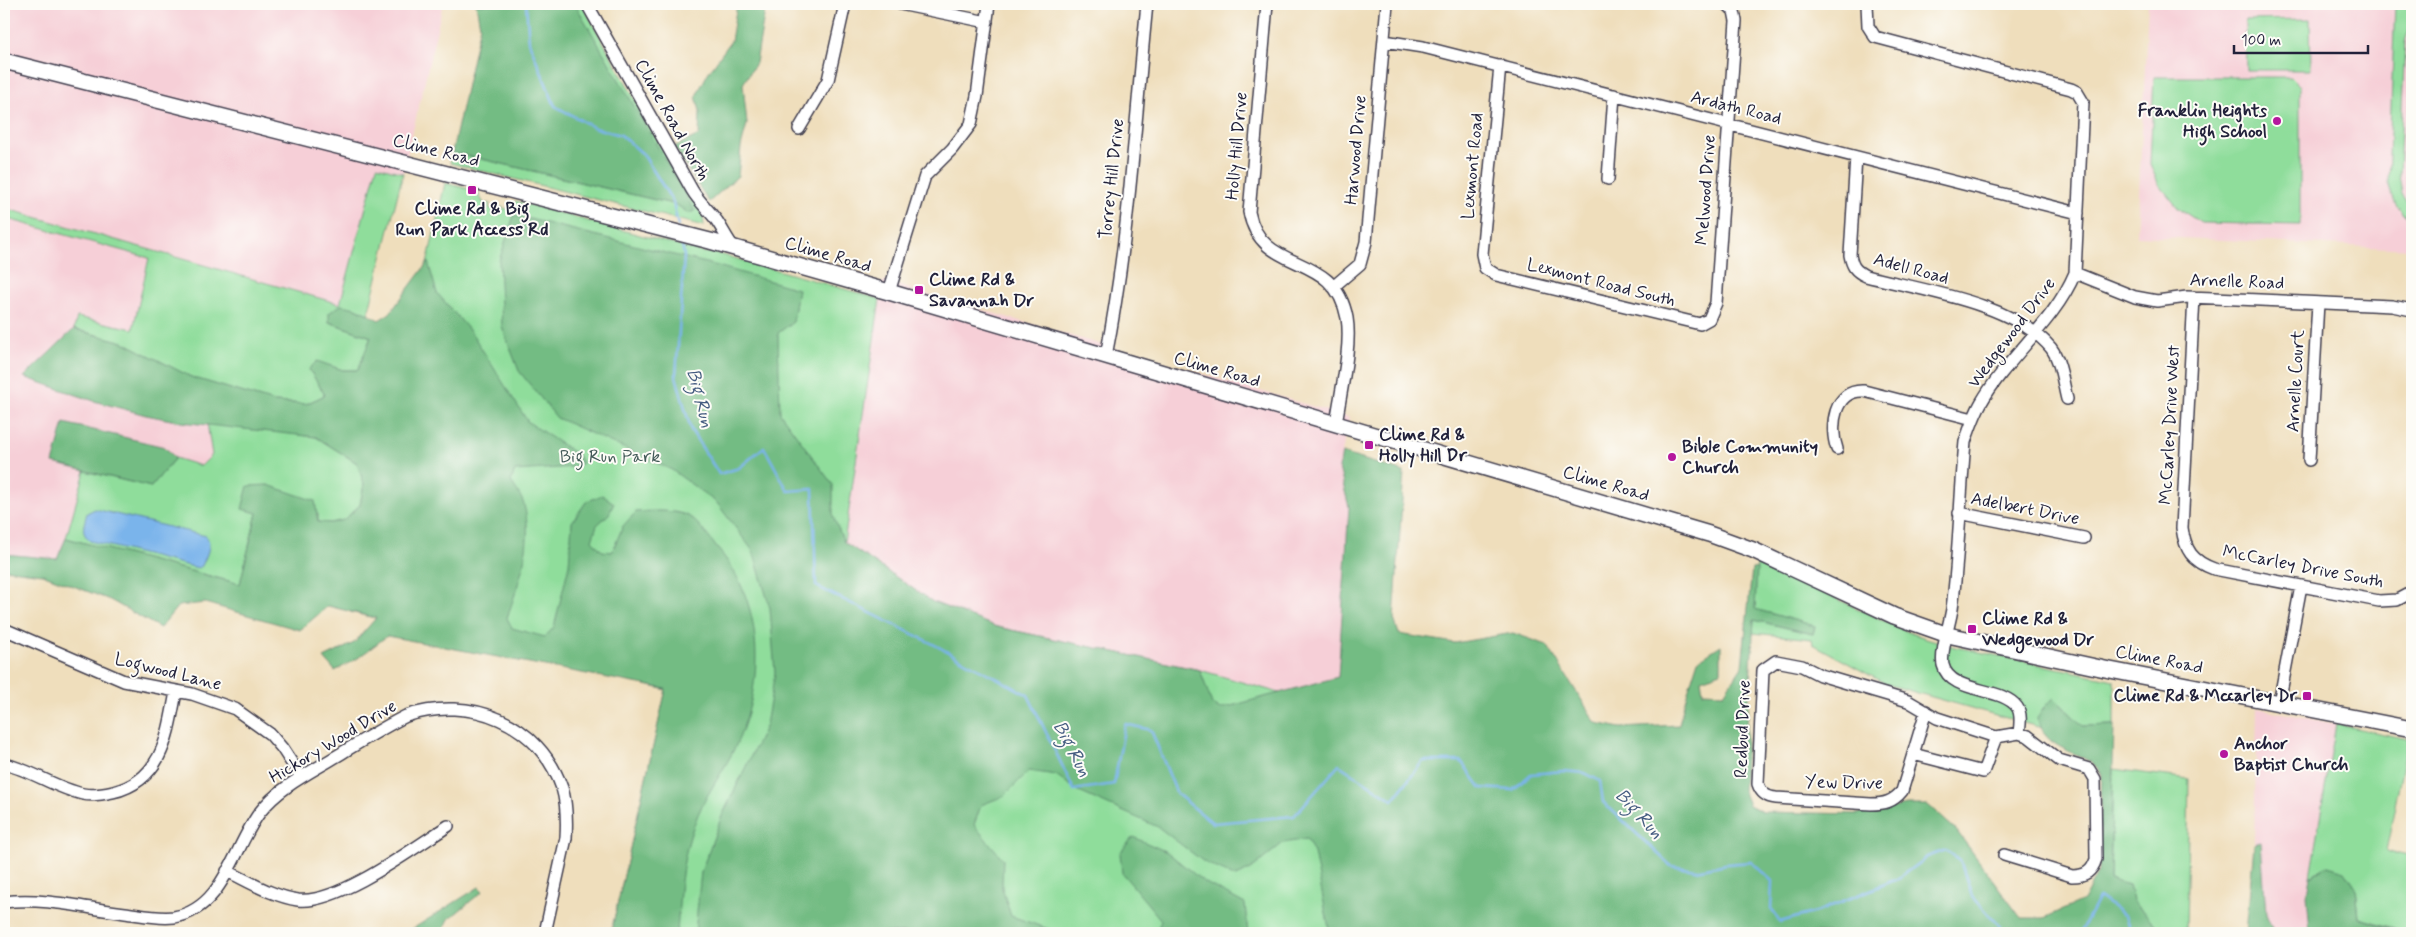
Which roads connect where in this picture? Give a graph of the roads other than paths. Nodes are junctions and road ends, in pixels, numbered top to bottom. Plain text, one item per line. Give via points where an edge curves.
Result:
1 (587, 4) edge
2 (845, 4) edge
3 (900, 4) edge
4 (989, 4) edge
5 (1147, 4) edge
6 (1267, 4) edge
7 (1387, 4) edge
8 (1727, 4) edge
9 (1868, 4) edge
10 (987, 22) junction
11 (1384, 41) junction
12 (4, 61) edge
13 (1500, 66) junction
14 (1614, 95) junction
15 (1728, 124) junction
16 (799, 129) dead end
17 (1856, 156) junction
18 (1608, 179) dead end
19 (2078, 213) junction
20 (734, 248) junction
21 (1485, 268) joint
22 (2075, 274) junction
23 (1333, 287) junction
24 (889, 292) junction
25 (2194, 297) junction
26 (2318, 303) junction
27 (2407, 309) edge
28 (1709, 320) joint
29 (2034, 334) junction
30 (1106, 356) junction
31 (2067, 399) dead end
32 (1973, 419) junction
33 (1336, 424) junction
34 (1837, 449) dead end
35 (2309, 460) dead end
36 (1959, 513) junction
37 (2084, 538) dead end
38 (2189, 554) joint
39 (2301, 586) junction
40 (2412, 592) edge
41 (4, 629) edge
42 (1948, 635) junction
43 (176, 692) junction
44 (2279, 703) junction
45 (1926, 711) junction
46 (2412, 729) edge
47 (2019, 733) junction
48 (1996, 737) junction
49 (1913, 754) junction
50 (4, 764) edge
51 (301, 777) junction
52 (1760, 789) joint
53 (448, 826) dead end
54 (2004, 855) dead end
55 (227, 871) junction
56 (4, 902) edge
57 (545, 933) edge

1 - 20 street, Clime Road North via 692,190
2 - 16 street via 828,80
3 - 10 street
4 - 10 street
5 - 30 street, Torrey Hill Drive via 1115,310
6 - 23 street, Holly Hill Drive via 1249,200 1252,224 1264,245 1320,273
7 - 11 street, Harwood Drive
8 - 15 street, Melwood Drive via 1734,11 1736,21
9 - 19 street, Wedgewood Drive via 1868,26 1875,37 2077,92 2083,102
10 - 24 street via 971,124 925,176
11 - 13 street, Ardath Road
11 - 23 street, Harwood Drive via 1366,242 1360,264
12 - 20 main road, Clime Road
13 - 14 street, Ardath Road
13 - 21 street, Lexmont Road via 1482,254
14 - 15 street, Ardath Road
14 - 18 street
15 - 17 street, Ardath Road
15 - 28 street, Melwood Drive via 1716,303
17 - 19 street, Ardath Road
17 - 29 street, Adell Road via 1850,255 1851,264 1857,272 1998,311
19 - 22 street, Wedgewood Drive
20 - 24 main road, Clime Road
21 - 28 street, Lexmont Road South via 1496,275 1690,324
22 - 25 street, Arnelle Road via 2136,297 2156,301
22 - 29 street, Wedgewood Drive via 2067,293
23 - 33 street, Holly Hill Drive via 1344,306 1348,331
24 - 30 main road, Clime Road
25 - 26 street, Arnelle Road
25 - 38 street, McCarley Drive West via 2182,528
26 - 27 street, Arnelle Road
26 - 35 street, Arnelle Court
29 - 31 street via 2052,349
29 - 32 street, Wedgewood Drive via 1992,386
30 - 33 main road, Clime Road
32 - 34 street via 1854,390 1845,394 1839,403 1833,437
32 - 36 street, Wedgewood Drive via 1965,442
33 - 42 main road, Clime Road via 1709,534 1753,550 1870,606
36 - 37 street, Adelbert Drive
36 - 42 street, Wedgewood Drive
38 - 39 street, McCarley Drive South via 2200,564 2214,569
39 - 40 street, McCarley Drive South via 2379,601 2397,600
39 - 44 street
41 - 43 street, Logwood Lane via 124,682
42 - 44 main road, Clime Road
42 - 47 street, Wedgewood Drive via 1942,664 1947,674 1956,681 2009,700 2017,707
43 - 50 street via 159,758 139,780 119,791 84,795
43 - 51 street, Logwood Lane via 213,700 254,721 282,748
44 - 46 main road, Clime Road
45 - 48 street via 1937,718
45 - 49 street, Yew Drive
45 - 52 street, Redbud Drive via 1908,701 1820,675 1802,666 1776,661 1768,664 1763,670
47 - 48 street
47 - 54 street via 2028,736 2059,760 2089,769 2095,779 2096,859 2092,868 2082,875 2072,876
48 - 49 street via 1983,772
49 - 52 street, Yew Drive via 1902,792 1884,804 1770,797
51 - 55 street, Hickory Wood Drive via 261,810
51 - 57 street, Hickory Wood Drive via 390,724 424,710 472,710 501,720 525,735 549,761 565,801 566,838
53 - 55 street via 346,889 313,900 275,894
55 - 56 street, Hickory Wood Drive via 210,896 194,909 174,917 37,901

